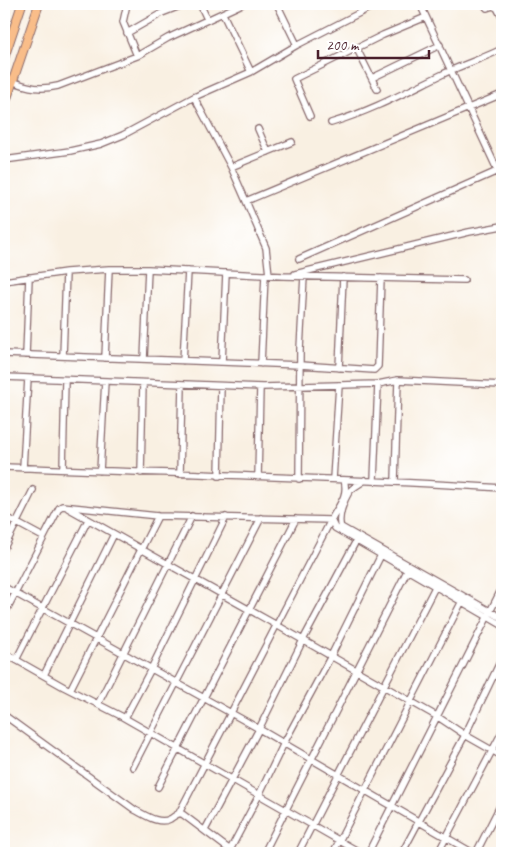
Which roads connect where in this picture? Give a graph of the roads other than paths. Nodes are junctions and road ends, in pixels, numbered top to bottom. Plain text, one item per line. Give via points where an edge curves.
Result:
1 (22, 4) edge
2 (39, 4) edge
3 (127, 4) edge
4 (185, 4) edge
5 (200, 4) edge
6 (242, 4) edge
7 (277, 4) edge
8 (377, 4) edge
9 (420, 4) edge
10 (484, 4) edge
11 (223, 14) junction
12 (426, 17) junction
13 (502, 17) edge
14 (207, 19) junction
15 (127, 34) junction
16 (297, 45) junction
17 (440, 45) junction
18 (357, 49) junction
19 (502, 49) edge
20 (137, 56) junction
21 (4, 58) edge
22 (451, 70) junction
23 (251, 72) junction
24 (372, 78) junction
25 (12, 81) junction
26 (377, 90) dead end
27 (502, 94) edge
28 (194, 98) junction
29 (4, 107) edge
30 (469, 108) junction
31 (310, 116) dead end
32 (331, 124) dead end
33 (258, 130) dead end
34 (292, 142) dead end
35 (268, 152) junction
36 (4, 160) edge
37 (231, 168) junction
38 (500, 170) edge
39 (502, 180) edge
40 (246, 201) junction
41 (502, 226) edge
42 (299, 259) dead end
43 (109, 269) junction
44 (148, 269) junction
45 (188, 271) junction
46 (66, 272) junction
47 (226, 273) junction
48 (267, 275) junction
49 (284, 276) junction
50 (304, 276) junction
51 (29, 277) junction
52 (343, 277) junction
53 (382, 278) junction
54 (464, 280) dead end
55 (4, 281) edge
56 (4, 354) edge
57 (26, 355) junction
58 (63, 356) junction
59 (105, 358) junction
60 (144, 359) junction
61 (183, 361) junction
62 (222, 362) junction
63 (261, 364) junction
64 (300, 365) junction
65 (339, 368) junction
66 (4, 377) edge
67 (28, 378) junction
68 (65, 380) junction
69 (398, 380) junction
70 (105, 381) junction
71 (143, 383) junction
72 (182, 384) junction
73 (378, 384) junction
74 (339, 385) junction
75 (502, 385) edge
76 (221, 386) junction
77 (299, 386) junction
78 (260, 387) junction
79 (4, 467) edge
80 (23, 468) junction
81 (64, 469) junction
82 (100, 471) junction
83 (141, 472) junction
84 (180, 474) junction
85 (220, 476) junction
86 (258, 477) junction
87 (299, 479) junction
88 (333, 479) junction
89 (344, 480) junction
90 (365, 480) junction
91 (374, 480) junction
92 (395, 481) junction
93 (502, 488) edge
94 (33, 490) dead end
95 (64, 506) junction
96 (4, 516) edge
97 (158, 516) junction
98 (192, 516) junction
99 (226, 517) junction
100 (261, 518) junction
101 (296, 519) junction
102 (88, 520) junction
103 (331, 520) junction
104 (17, 523) junction
105 (114, 534) junction
106 (43, 537) junction
107 (356, 541) junction
108 (4, 548) edge
109 (141, 550) junction
110 (381, 555) junction
111 (168, 565) junction
112 (407, 571) junction
113 (196, 580) junction
114 (4, 586) edge
115 (435, 586) junction
116 (502, 588) edge
117 (15, 593) junction
118 (222, 595) junction
119 (461, 603) junction
120 (43, 609) junction
121 (249, 610) junction
122 (489, 614) junction
123 (4, 616) edge
124 (502, 618) edge
125 (70, 623) junction
126 (276, 625) junction
127 (502, 625) edge
128 (96, 638) junction
129 (303, 640) junction
130 (4, 653) edge
131 (124, 653) junction
132 (332, 656) junction
133 (502, 658) edge
134 (16, 660) junction
135 (151, 669) junction
136 (358, 671) junction
137 (44, 675) junction
138 (176, 683) junction
139 (384, 686) junction
140 (70, 690) junction
141 (204, 698) junction
142 (410, 702) junction
143 (98, 704) junction
144 (231, 714) junction
145 (4, 715) edge
146 (438, 717) junction
147 (125, 718) junction
148 (260, 729) junction
149 (502, 732) edge
150 (150, 733) junction
151 (465, 735) junction
152 (284, 743) junction
153 (178, 749) junction
154 (493, 751) junction
155 (502, 756) edge
156 (311, 759) junction
157 (205, 765) junction
158 (133, 767) dead end
159 (338, 775) junction
160 (232, 780) junction
161 (158, 787) dead end
162 (366, 791) junction
163 (259, 796) junction
164 (502, 802) edge
165 (392, 806) junction
166 (286, 811) junction
167 (179, 813) junction
168 (418, 822) junction
169 (312, 825) junction
170 (205, 830) junction
171 (446, 838) junction
172 (339, 841) junction
173 (232, 852) edge
174 (264, 853) edge
175 (298, 853) edge
176 (333, 853) edge
177 (361, 853) edge
178 (368, 853) edge
179 (402, 853) edge
180 (438, 853) edge
181 (475, 853) edge

1 - 21 highway
2 - 25 highway
3 - 15 street via 123,22
4 - 15 street via 162,13
5 - 14 street
6 - 11 street
7 - 16 street
8 - 16 street
9 - 12 street
10 - 13 street via 487,8 497,8
11 - 14 street
11 - 23 street
12 - 17 street
12 - 18 street
14 - 20 street
15 - 20 street
16 - 23 street
17 - 22 street
17 - 24 street
18 - 24 street
18 - 31 street via 294,79
19 - 22 street
20 - 25 street via 47,89 29,88
22 - 30 street
22 - 32 street via 357,116
23 - 28 street
24 - 26 street
25 - 29 highway
27 - 30 street
28 - 36 street via 101,144
28 - 37 street
30 - 38 street
30 - 40 street
33 - 35 street
34 - 35 street
35 - 37 street
37 - 40 street
38 - 39 street
38 - 42 street
40 - 48 street via 266,248
41 - 49 street
43 - 44 street
43 - 46 street
43 - 59 street
44 - 45 street
44 - 60 street
45 - 47 street
45 - 61 street
46 - 51 street
46 - 58 street
47 - 48 street
47 - 62 street
48 - 49 street
48 - 63 street
49 - 50 street
50 - 52 street
50 - 64 street
51 - 55 street
51 - 57 street
52 - 53 street
52 - 65 street
53 - 54 street
53 - 65 street via 378,366 374,370
56 - 57 street
57 - 58 street
58 - 59 street
59 - 60 street
60 - 61 street
61 - 62 street
62 - 63 street
63 - 64 street
64 - 65 street
64 - 77 street
66 - 67 street
67 - 68 street
67 - 80 street
68 - 70 street
68 - 81 street
69 - 73 street
69 - 75 street
69 - 92 street
70 - 71 street
70 - 82 street
71 - 72 street
71 - 83 street
72 - 76 street
72 - 84 street
73 - 74 street
73 - 91 street
74 - 77 street
74 - 88 street
76 - 78 street
76 - 85 street
77 - 78 street
77 - 87 street
78 - 86 street
79 - 80 street
80 - 81 street
81 - 82 street
82 - 83 street
83 - 84 street
84 - 85 street
85 - 86 street
86 - 87 street
87 - 88 street
88 - 89 street
89 - 90 street
89 - 103 street via 345,495
90 - 91 street
90 - 122 street via 347,496 340,518 341,527
91 - 92 street
92 - 93 street
94 - 104 street
95 - 97 street
95 - 102 street
95 - 106 street via 59,508
96 - 104 street
97 - 98 street
97 - 109 street
98 - 99 street
98 - 111 street
99 - 100 street
99 - 113 street
100 - 101 street
100 - 118 street
101 - 103 street
101 - 121 street
102 - 105 street
102 - 120 street
103 - 107 street via 335,528
103 - 126 street
104 - 106 street
104 - 108 street
105 - 109 street
105 - 125 street
106 - 117 street
107 - 110 street
107 - 129 street
109 - 111 street
109 - 128 street
110 - 112 street
110 - 132 street
111 - 113 street
111 - 131 street
112 - 115 street
112 - 136 street
113 - 118 street
113 - 135 street
114 - 117 street
115 - 119 street
115 - 139 street
116 - 122 street
117 - 120 street
117 - 123 street
118 - 121 street
118 - 138 street
119 - 122 street
119 - 142 street
120 - 125 street
120 - 134 street
121 - 126 street
121 - 141 street
122 - 124 street
122 - 127 street
122 - 146 street
125 - 128 street
125 - 137 street
126 - 129 street
126 - 144 street
128 - 131 street
128 - 140 street
129 - 132 street
129 - 148 street
130 - 134 street
131 - 135 street
131 - 143 street
132 - 136 street
132 - 152 street
133 - 151 street
134 - 137 street
135 - 138 street
135 - 147 street
136 - 139 street
136 - 156 street
137 - 140 street
138 - 141 street
138 - 150 street
139 - 142 street
139 - 159 street
140 - 143 street
141 - 144 street
141 - 153 street
142 - 146 street
142 - 162 street
143 - 147 street
144 - 148 street
144 - 157 street
145 - 167 street via 145,816 162,821
146 - 151 street
146 - 165 street
147 - 150 street
148 - 152 street
148 - 160 street
149 - 154 street
150 - 153 street
150 - 158 street
151 - 154 street
151 - 168 street
152 - 156 street
152 - 163 street
153 - 157 street
153 - 161 street
154 - 155 street
154 - 171 street
156 - 159 street
156 - 166 street
157 - 160 street
157 - 167 street
159 - 162 street
159 - 169 street
160 - 163 street
160 - 170 street
162 - 165 street
162 - 172 street
163 - 166 street
163 - 173 street
164 - 181 street
165 - 168 street
165 - 178 street
166 - 169 street
166 - 174 street
167 - 170 street
168 - 171 street
168 - 179 street
169 - 172 street
169 - 175 street
170 - 173 street
171 - 180 street
171 - 181 street
172 - 176 street
172 - 177 street

